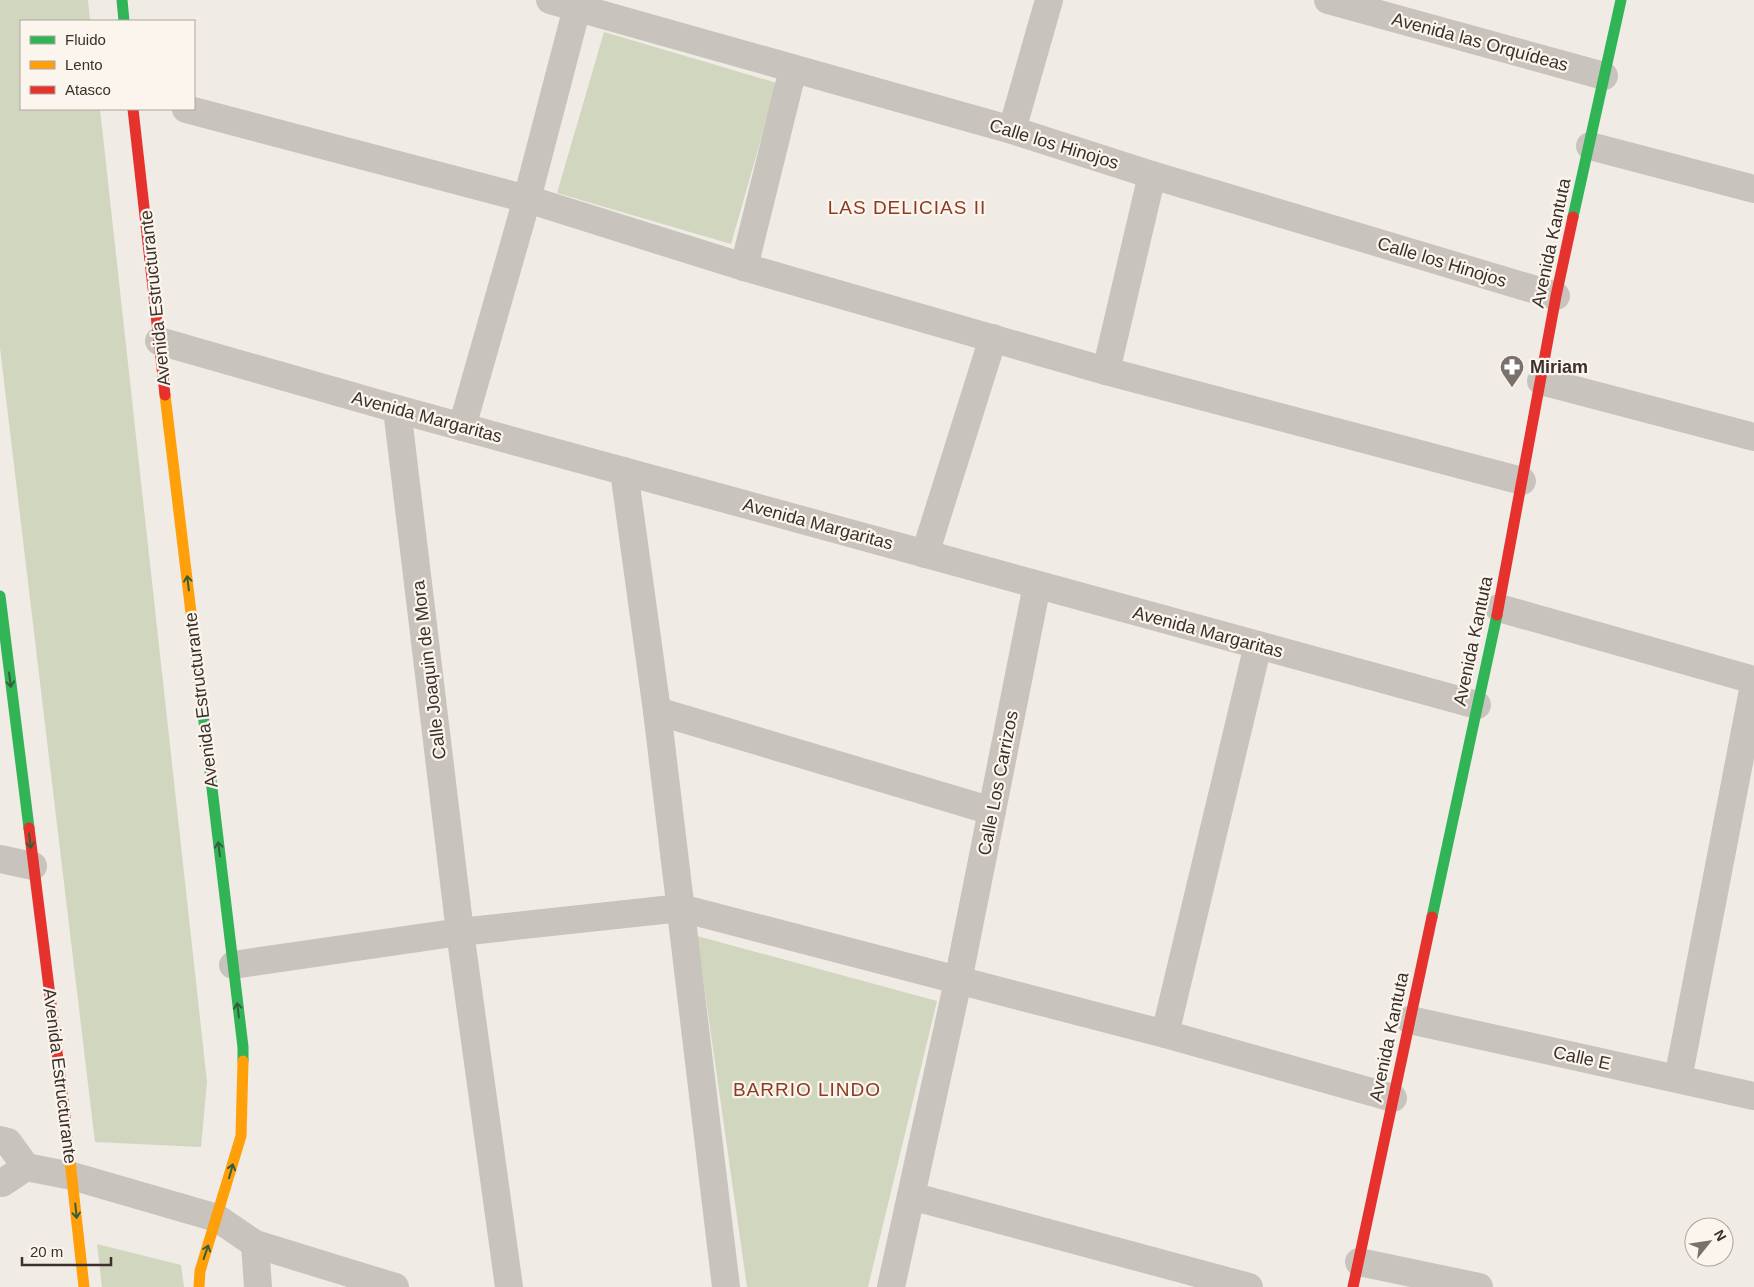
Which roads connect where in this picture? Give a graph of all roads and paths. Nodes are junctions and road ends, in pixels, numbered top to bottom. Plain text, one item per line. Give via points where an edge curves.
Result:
1 (122, 0) edge
2 (550, 0) edge
3 (1049, 0) edge
4 (1328, 0) edge
5 (1620, 0) edge
6 (578, 4) edge
7 (1378, 7) edge
8 (124, 20) edge
9 (793, 69) junction
10 (1604, 76) junction
11 (133, 110) edge
12 (190, 110) edge
13 (1012, 130) junction
14 (1590, 146) junction
15 (1152, 175) junction
16 (1754, 189) edge
17 (527, 200) junction
18 (744, 267) junction
19 (1556, 296) junction
20 (994, 338) junction
21 (159, 341) junction
22 (1106, 371) junction
23 (1541, 381) junction
24 (397, 409) junction
25 (462, 426) junction
26 (1754, 437) edge
27 (624, 471) junction
28 (1522, 481) junction
29 (926, 554) junction
30 (1037, 585) junction
31 (0, 596) edge
32 (1499, 608) junction
33 (1258, 645) junction
34 (1754, 680) edge
35 (1754, 685) edge
36 (1477, 705) junction
37 (657, 711) junction
38 (992, 811) junction
39 (0, 859) edge
40 (34, 866) junction
41 (681, 908) junction
42 (460, 932) junction
43 (233, 966) junction
44 (958, 981) junction
45 (1410, 1020) junction
46 (1165, 1034) junction
47 (1678, 1079) junction
48 (1754, 1096) edge
49 (1393, 1098) junction
50 (0, 1140) edge
51 (26, 1167) junction
52 (72, 1176) junction
53 (0, 1183) edge
54 (910, 1196) junction
55 (218, 1218) junction
56 (255, 1244) junction
57 (1356, 1274) edge
58 (84, 1287) edge
59 (199, 1287) edge
60 (258, 1287) edge
61 (395, 1287) edge
62 (509, 1287) edge
63 (726, 1287) edge
64 (891, 1287) edge
65 (1249, 1287) edge
66 (1479, 1287) edge

1 - 8 main road
2 - 6 street, Calle los Hinojos
3 - 13 street
4 - 7 street, Avenida las Orquídeas
5 - 10 main road, Avenida Kantuta
6 - 9 street, Calle los Hinojos
6 - 17 street
7 - 10 street, Avenida las Orquídeas
9 - 13 street, Calle los Hinojos
9 - 18 street
10 - 14 main road, Avenida Kantuta
11 - 21 main road, Avenida Estructurante
12 - 17 street
13 - 15 street, Calle los Hinojos
14 - 16 street
14 - 19 main road, Avenida Kantuta
15 - 19 street, Calle los Hinojos
15 - 22 street
17 - 18 street
17 - 25 street
18 - 20 street
19 - 23 main road, Avenida Kantuta
20 - 22 street
20 - 29 street
21 - 24 street, Avenida Margaritas
43 -> 21 main road, Avenida Estructurante
22 - 28 street
23 - 26 street
23 - 28 main road, Avenida Kantuta
24 - 25 street, Avenida Margaritas
24 - 42 street, Calle Joaquin de Mora
25 - 27 street, Avenida Margaritas
27 - 29 street, Avenida Margaritas
27 - 37 street
28 - 32 main road, Avenida Kantuta
29 - 30 street, Avenida Margaritas
30 - 33 street, Avenida Margaritas
30 - 38 street, Calle Los Carrizos
31 -> 40 main road, Avenida Estructurante
32 - 34 street
32 - 36 main road, Avenida Kantuta
33 - 36 street, Avenida Margaritas
33 - 46 street
35 - 47 street
36 - 45 main road, Avenida Kantuta
37 - 38 street
37 - 41 street
38 - 44 street, Calle Los Carrizos
39 - 40 street
40 - 52 main road, Avenida Estructurante
41 - 42 street
41 - 44 street
41 - 63 street
42 - 43 street
42 - 62 street, Calle Joaquin de Mora
55 -> 43 main road, Avenida Estructurante via 241,1136 243,1047
44 - 46 street
44 - 54 street, Calle Los Carrizos
45 - 47 street, Calle E
45 - 49 main road, Avenida Kantuta
46 - 49 street
47 - 48 street, Calle E
49 - 57 main road, Avenida Kantuta
50 - 51 street via 8,1142
51 - 52 street
51 - 53 street
52 - 55 street
52 -> 58 main road, Avenida Estructurante
54 - 64 street, Calle Los Carrizos
54 - 65 street
55 - 56 street
59 -> 55 main road, Avenida Estructurante via 200,1270
56 - 60 street
56 - 61 street
57 - 66 street

